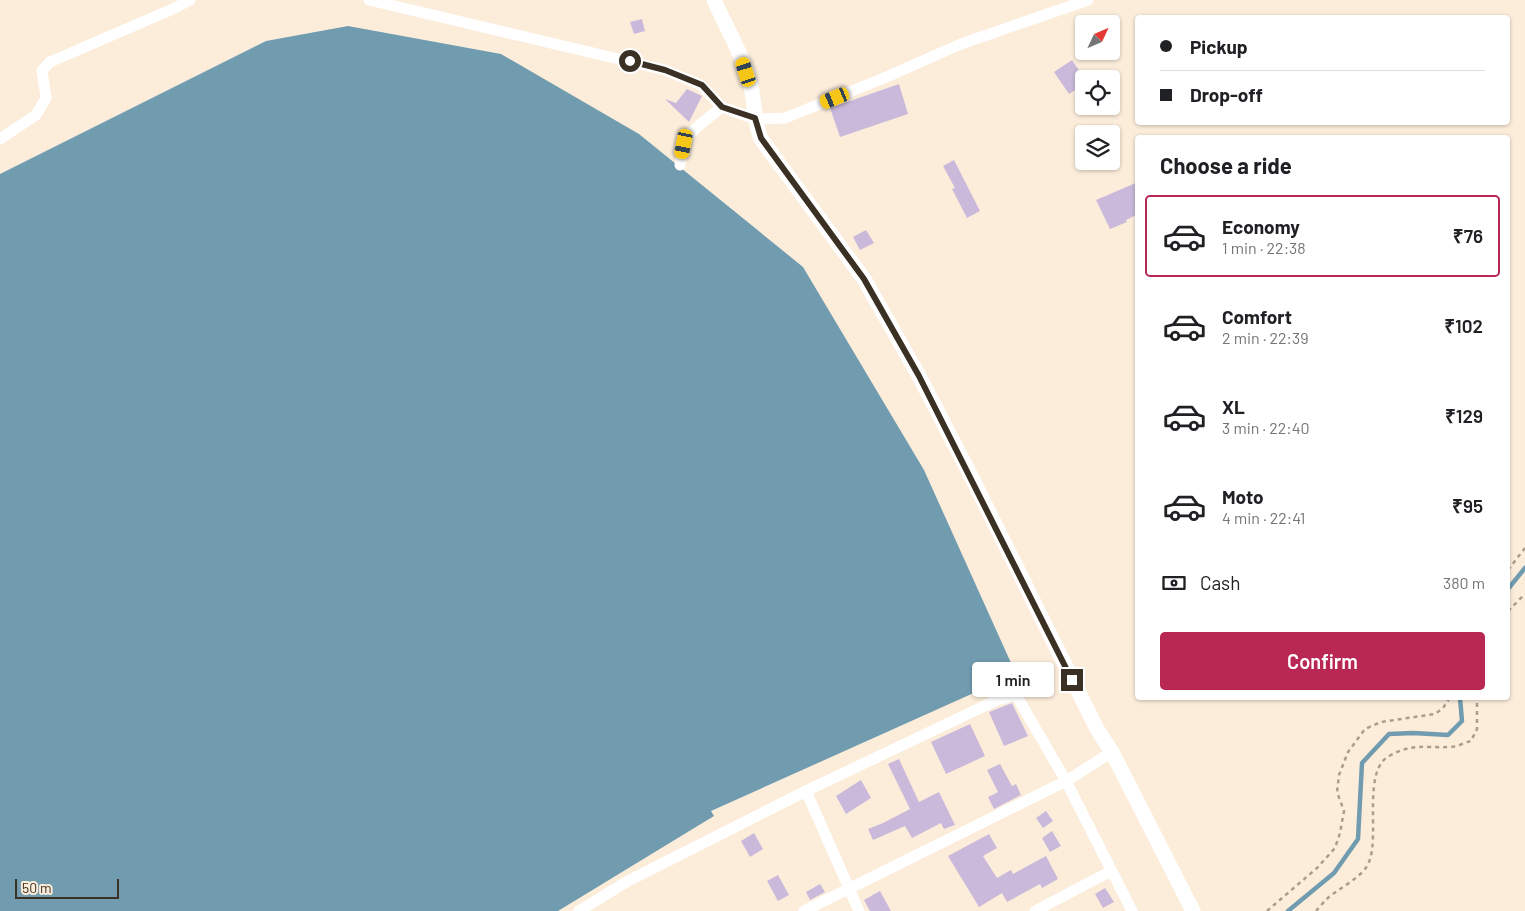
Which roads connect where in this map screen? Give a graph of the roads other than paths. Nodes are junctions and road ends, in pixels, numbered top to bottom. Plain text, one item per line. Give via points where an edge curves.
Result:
1 (190, 0) edge
2 (369, 0) edge
3 (714, 0) edge
4 (1088, 0) edge
5 (722, 107) junction
6 (755, 118) junction
7 (0, 140) edge
8 (680, 165) dead end
9 (1112, 752) junction
10 (1066, 781) junction
11 (806, 792) junction
12 (1111, 871) junction
13 (850, 888) junction
14 (579, 911) edge
15 (804, 911) edge
16 (860, 911) edge
17 (1035, 911) edge
18 (1132, 911) edge
19 (1193, 911) edge

1 - 7 street via 50,62 42,71 46,98 36,115
2 - 5 street via 665,70 702,85
3 - 6 street via 743,60
4 - 6 street via 961,44 786,118
5 - 6 street
5 - 8 street via 691,134 684,144
6 - 9 street via 761,138 864,279 919,376 1097,729
9 - 10 street
9 - 19 street
10 - 11 street via 1015,693
10 - 12 street
10 - 13 street
11 - 13 street
11 - 14 street via 628,880
12 - 17 street
12 - 18 street
13 - 15 street
13 - 16 street

